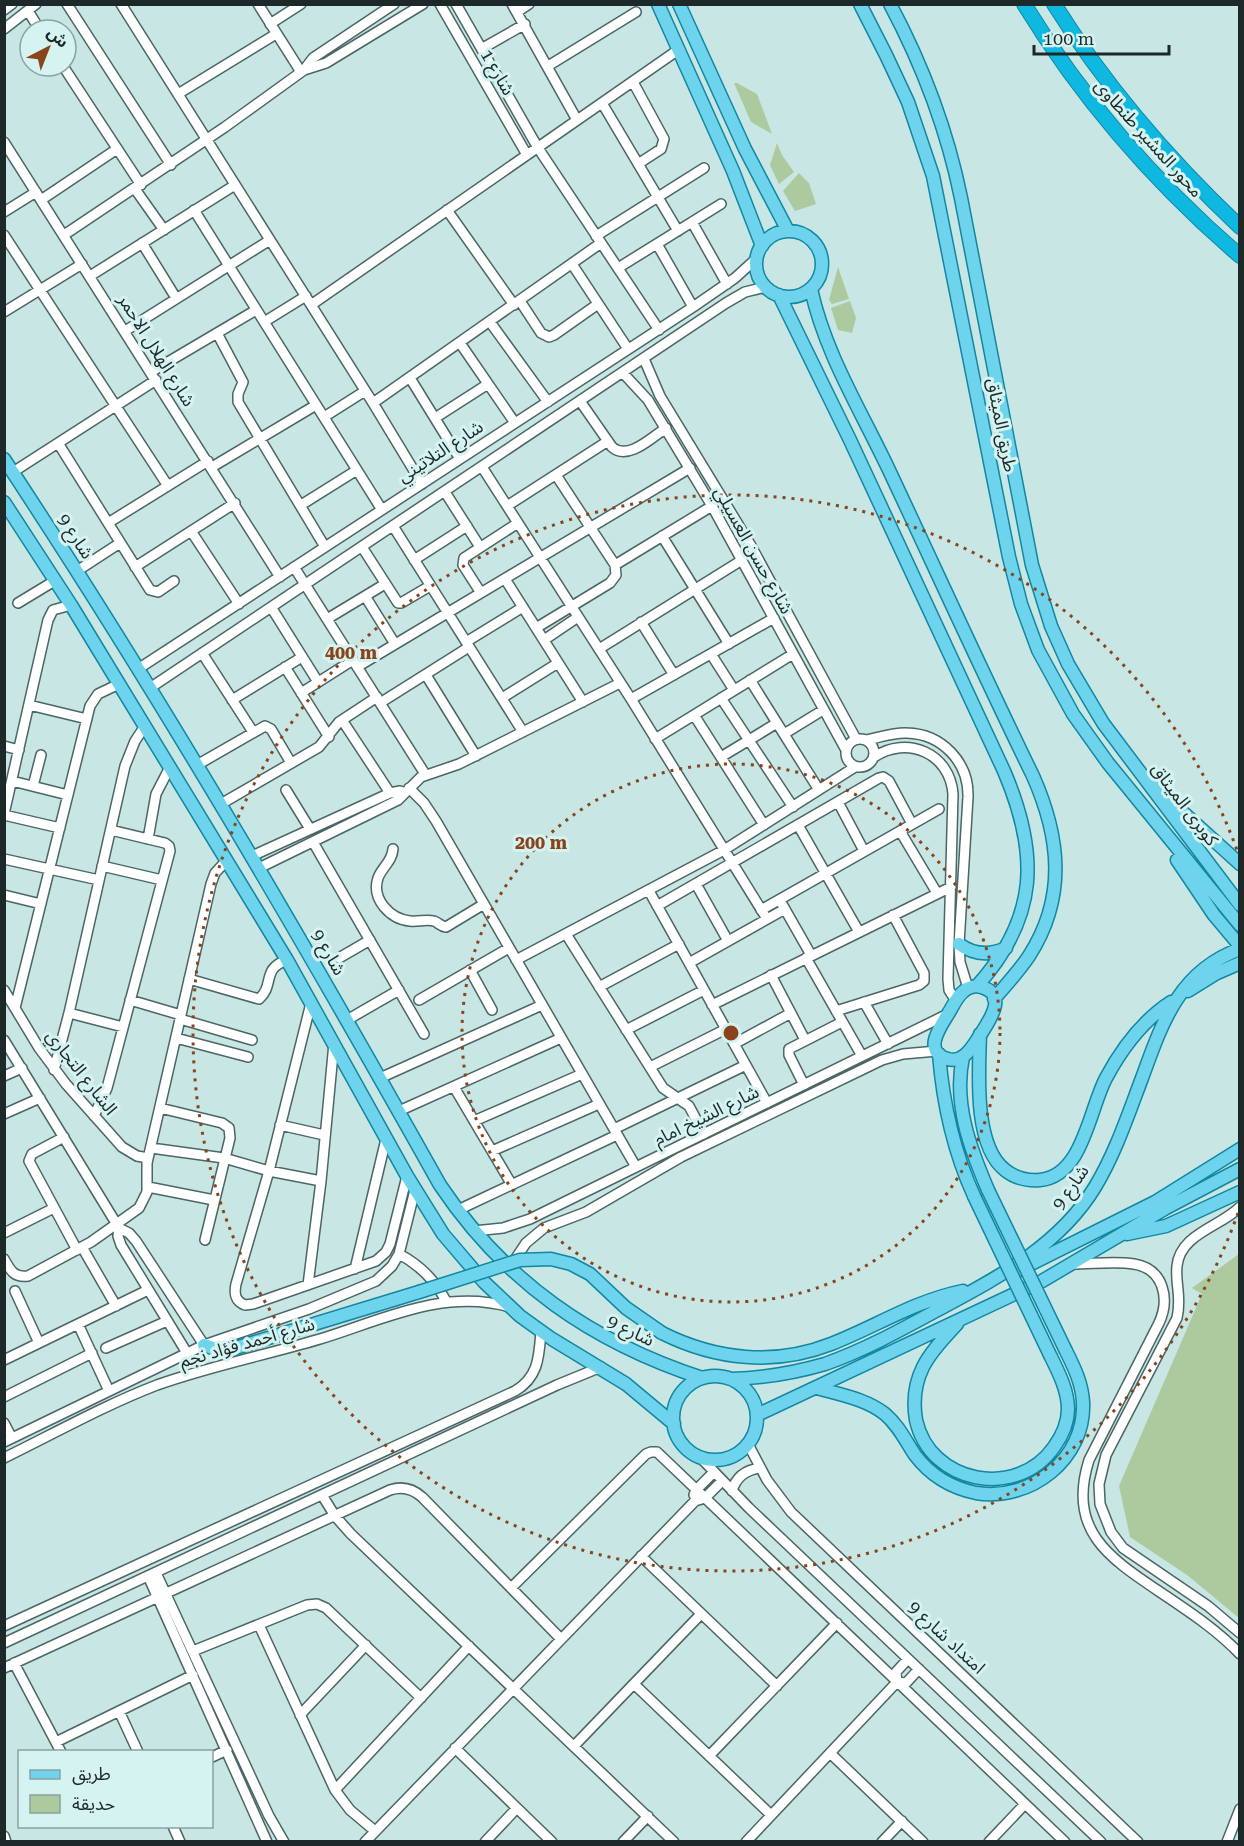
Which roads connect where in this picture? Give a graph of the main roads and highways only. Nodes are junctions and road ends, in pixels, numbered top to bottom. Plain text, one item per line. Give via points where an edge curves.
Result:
1 (658, 4) edge
2 (679, 4) edge
3 (890, 4) edge
4 (1024, 4) edge
5 (1054, 4) edge
6 (865, 8) edge
7 (1239, 227) edge
8 (788, 231) junction
9 (762, 246) junction
10 (1239, 256) edge
11 (810, 289) junction
12 (779, 295) junction
13 (4, 459) edge
14 (4, 502) edge
15 (1103, 723) joint
16 (1138, 773) junction
17 (1160, 828) junction
18 (1239, 864) edge
19 (1239, 905) edge
20 (1239, 925) edge
21 (959, 944) road end
22 (1006, 948) junction
23 (1239, 948) edge
24 (1239, 963) edge
25 (973, 987) junction
26 (994, 999) junction
27 (1176, 999) junction
28 (980, 1034) junction
29 (938, 1053) junction
30 (963, 1057) junction
31 (1239, 1149) edge
32 (1239, 1169) edge
33 (1239, 1192) edge
34 (1122, 1235) junction
35 (990, 1281) junction
36 (976, 1289) junction
37 (961, 1320) junction
38 (204, 1344) road end
39 (702, 1378) junction
40 (731, 1379) junction
41 (818, 1388) junction
42 (757, 1415) junction
43 (674, 1424) junction

1 - 9 main road
2 - 8 main road
3 - 15 main road, طريق الميثاق via 929,87 956,172 1038,585 1068,664
4 - 10 highway, محور المشير طنطاوى via 1061,63 1112,128 1179,201
5 - 7 highway, محور المشير طنطاوى via 1146,130
6 - 17 main road, طريق الميثاق via 904,94 933,176 1009,557 1029,627 1073,714
8 - 9 main road via 771,237
8 - 11 main road via 807,237 820,252 821,272
9 - 12 main road via 757,258 759,276 765,287
11 - 12 main road via 799,296
11 - 26 main road via 828,346 1033,776 1052,826 1056,871 1048,915 1029,956
12 - 22 main road via 850,440 1017,805 1027,847 1028,875 1021,913
13 - 39 main road, شارع 9 via 221,804 458,1210 510,1269 548,1301 641,1356
14 - 43 main road via 56,580 287,960 431,1216 456,1250 511,1308 639,1394
15 - 16 main road, كوبرى الميثاق
16 - 18 main road
16 - 19 main road, كوبرى الميثاق
17 - 20 main road, كوبرى الميثاق
17 - 23 main road via 1186,875
21 - 22 main road via 982,954
22 - 25 main road
23 - 27 main road, شارع 9 via 1208,966
24 - 27 main road
25 - 26 main road via 986,989
25 - 29 main road via 956,1001 935,1035
26 - 28 main road via 994,1012
27 - 28 main road via 1150,1018 1128,1044 1105,1081 1075,1156 1066,1169 1045,1179 1015,1176 993,1155 980,1104
27 - 35 main road, شارع 9 via 1161,1025 1095,1188 1055,1236
28 - 30 main road
29 - 30 main road via 951,1060
29 - 37 main road, bridge via 951,1132 961,1164 1063,1384 1068,1409 1062,1435 1051,1451 1029,1470 1012,1477 992,1480 963,1474 938,1458 917,1425 914,1405 922,1368
30 - 41 main road, bridge via 959,1077 961,1107 972,1149 1077,1375 1083,1395 1078,1434 1063,1461 1048,1475 1009,1492 977,1493 947,1483 922,1462 886,1415 861,1401
31 - 35 main road via 1130,1215 1043,1260
32 - 34 main road
33 - 34 main road via 1166,1226
34 - 37 main road
35 - 36 main road, شارع 9
36 - 38 main road, bridge via 912,1306 832,1343 790,1355 761,1358 732,1356 662,1333 626,1308 590,1274 571,1264 551,1259 520,1260 232,1349 218,1350
36 - 40 main road, شارع 9 via 887,1337 826,1363 769,1376
37 - 41 main road
39 - 40 main road
39 - 43 main road via 680,1396 674,1409
40 - 42 main road via 747,1390
41 - 42 main road
42 - 43 main road via 748,1444 738,1453 712,1460 682,1443

